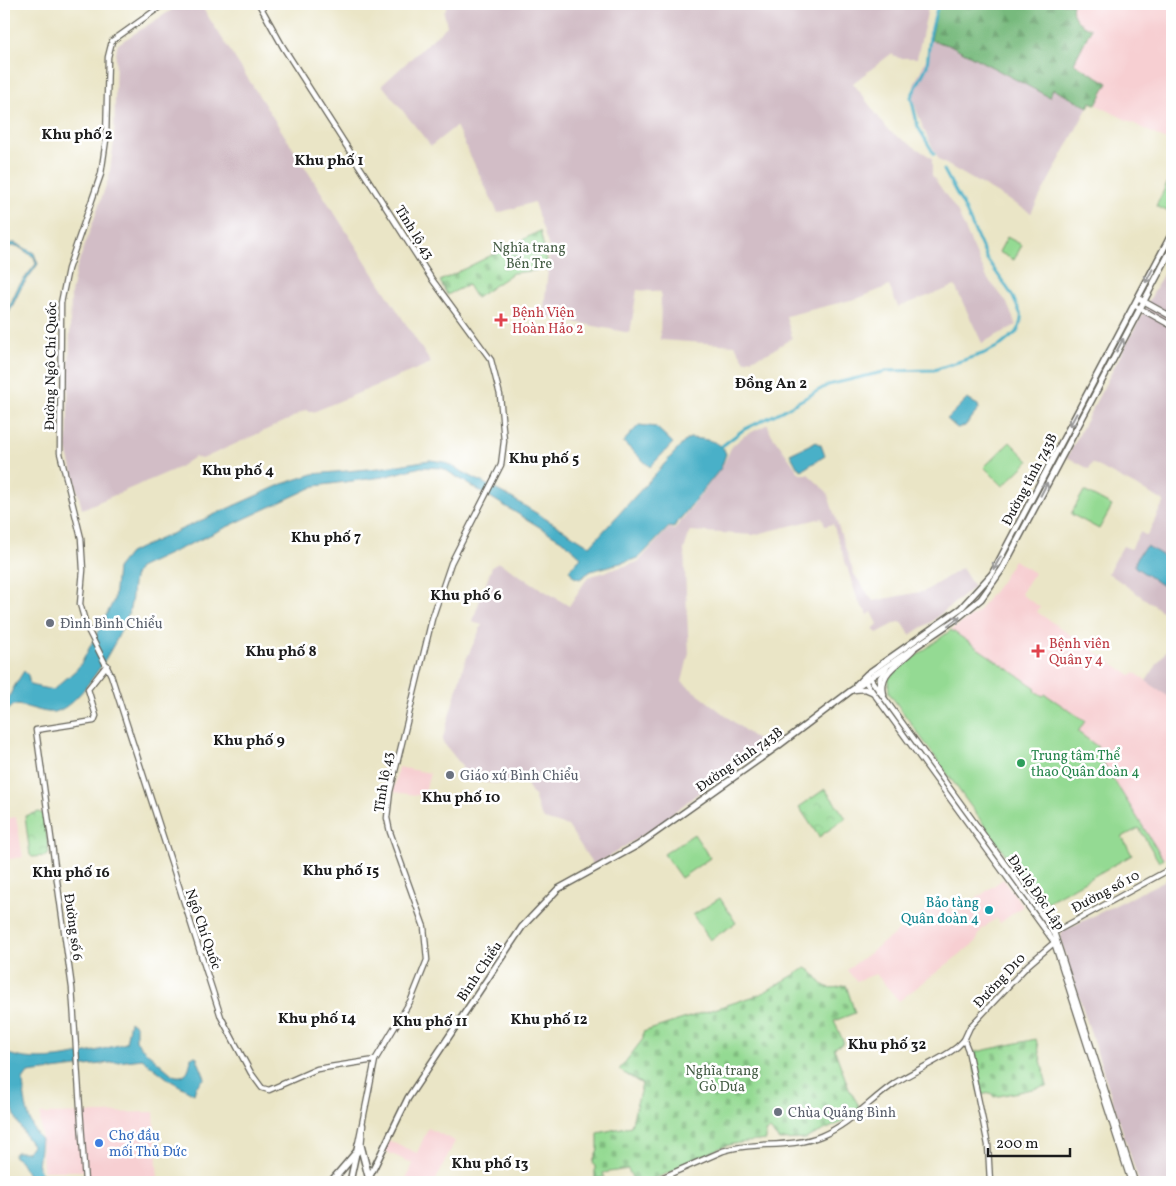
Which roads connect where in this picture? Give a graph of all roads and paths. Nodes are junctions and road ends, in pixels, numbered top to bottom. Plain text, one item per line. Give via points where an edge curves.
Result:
1 (164, 4) edge
2 (259, 4) edge
3 (1172, 233) edge
4 (1172, 248) edge
5 (1138, 298) junction
6 (1144, 301) junction
7 (1134, 305) junction
8 (1140, 308) junction
9 (1172, 317) edge
10 (1172, 326) edge
11 (1023, 512) junction
12 (1029, 518) junction
13 (914, 649) junction
14 (104, 659) joint
15 (107, 665) junction
16 (886, 668) junction
17 (866, 678) junction
18 (852, 690) junction
19 (877, 692) junction
20 (887, 701) junction
21 (638, 845) joint
22 (1172, 868) edge
23 (1052, 934) junction
24 (1056, 941) junction
25 (964, 1040) junction
26 (375, 1060) junction
27 (360, 1154) junction
28 (374, 1168) junction
29 (369, 1180) edge
30 (86, 1182) edge
31 (330, 1182) edge
32 (334, 1182) edge
33 (351, 1182) edge
34 (652, 1182) edge
35 (990, 1182) edge
36 (1131, 1182) edge
37 (1135, 1182) edge

1 - 14 main road, Đường Ngô Chí Quốc via 112,41 108,57 106,140 101,174 62,292 60,453 81,538 82,616
2 - 26 main road, Tỉnh lộ 43 via 431,278 491,360 500,395 504,441 501,465 451,563 432,619 390,792 387,818 390,832 424,927 427,960 411,1000
3 -> 5 main road, Đường tỉnh 743B
4 - 6 main road, Đường tỉnh 743B
5 - 6 main road
5 - 7 main road, Đường tỉnh 743B
6 - 8 main road, Đường tỉnh 743B
6 - 9 main road
7 - 8 main road
7 -> 11 main road, Đường tỉnh 743B
8 - 10 main road
12 -> 8 main road, Đường tỉnh 743B
11 - 12 main road
11 -> 17 main road, Đường tỉnh 743B via 995,568 971,598
13 -> 12 main road, Đường tỉnh 743B via 981,599 1003,568
13 - 16 main road, Đường tỉnh 743B
13 - 20 main road via 885,676 882,686
14 - 15 main road, Ngô Chí Quốc
15 - 26 main road, Ngô Chí Quốc via 221,1017 251,1073 262,1088 269,1090 317,1069
15 - 30 main road, Đường số 6 via 88,689 96,716 94,721 36,730 72,988
16 - 17 main road, Đường tỉnh 743B
16 - 19 main road
17 - 18 main road, Đường tỉnh 743B
17 - 19 main road, Đại lộ Độc Lập
18 - 19 main road via 865,688
18 - 21 main road, Đường tỉnh 743B
19 - 20 main road, Đại lộ Độc Lập
19 - 23 main road, Đại lộ Độc Lập
20 - 23 main road, Đại lộ Độc Lập
21 - 28 main road, Bình Chiểu via 558,889 528,919 408,1098
22 - 23 main road, Đường số 10
23 - 24 main road, Đại lộ Độc Lập
24 - 25 main road, Đường D10 via 1028,965 970,1027
24 - 36 main road, Đại lộ Độc Lập
24 - 37 main road, Đại lộ Độc Lập
25 - 34 main road, Đường D10 via 944,1056 896,1082 862,1112 820,1136 781,1145 735,1147
25 - 35 main road via 988,1145
26 - 27 main road, Tỉnh lộ 43
27 - 28 main road
27 - 29 highway
27 - 31 highway
27 - 32 highway
27 - 33 main road, Tỉnh lộ 43
28 - 29 main road, Bình Chiểu

